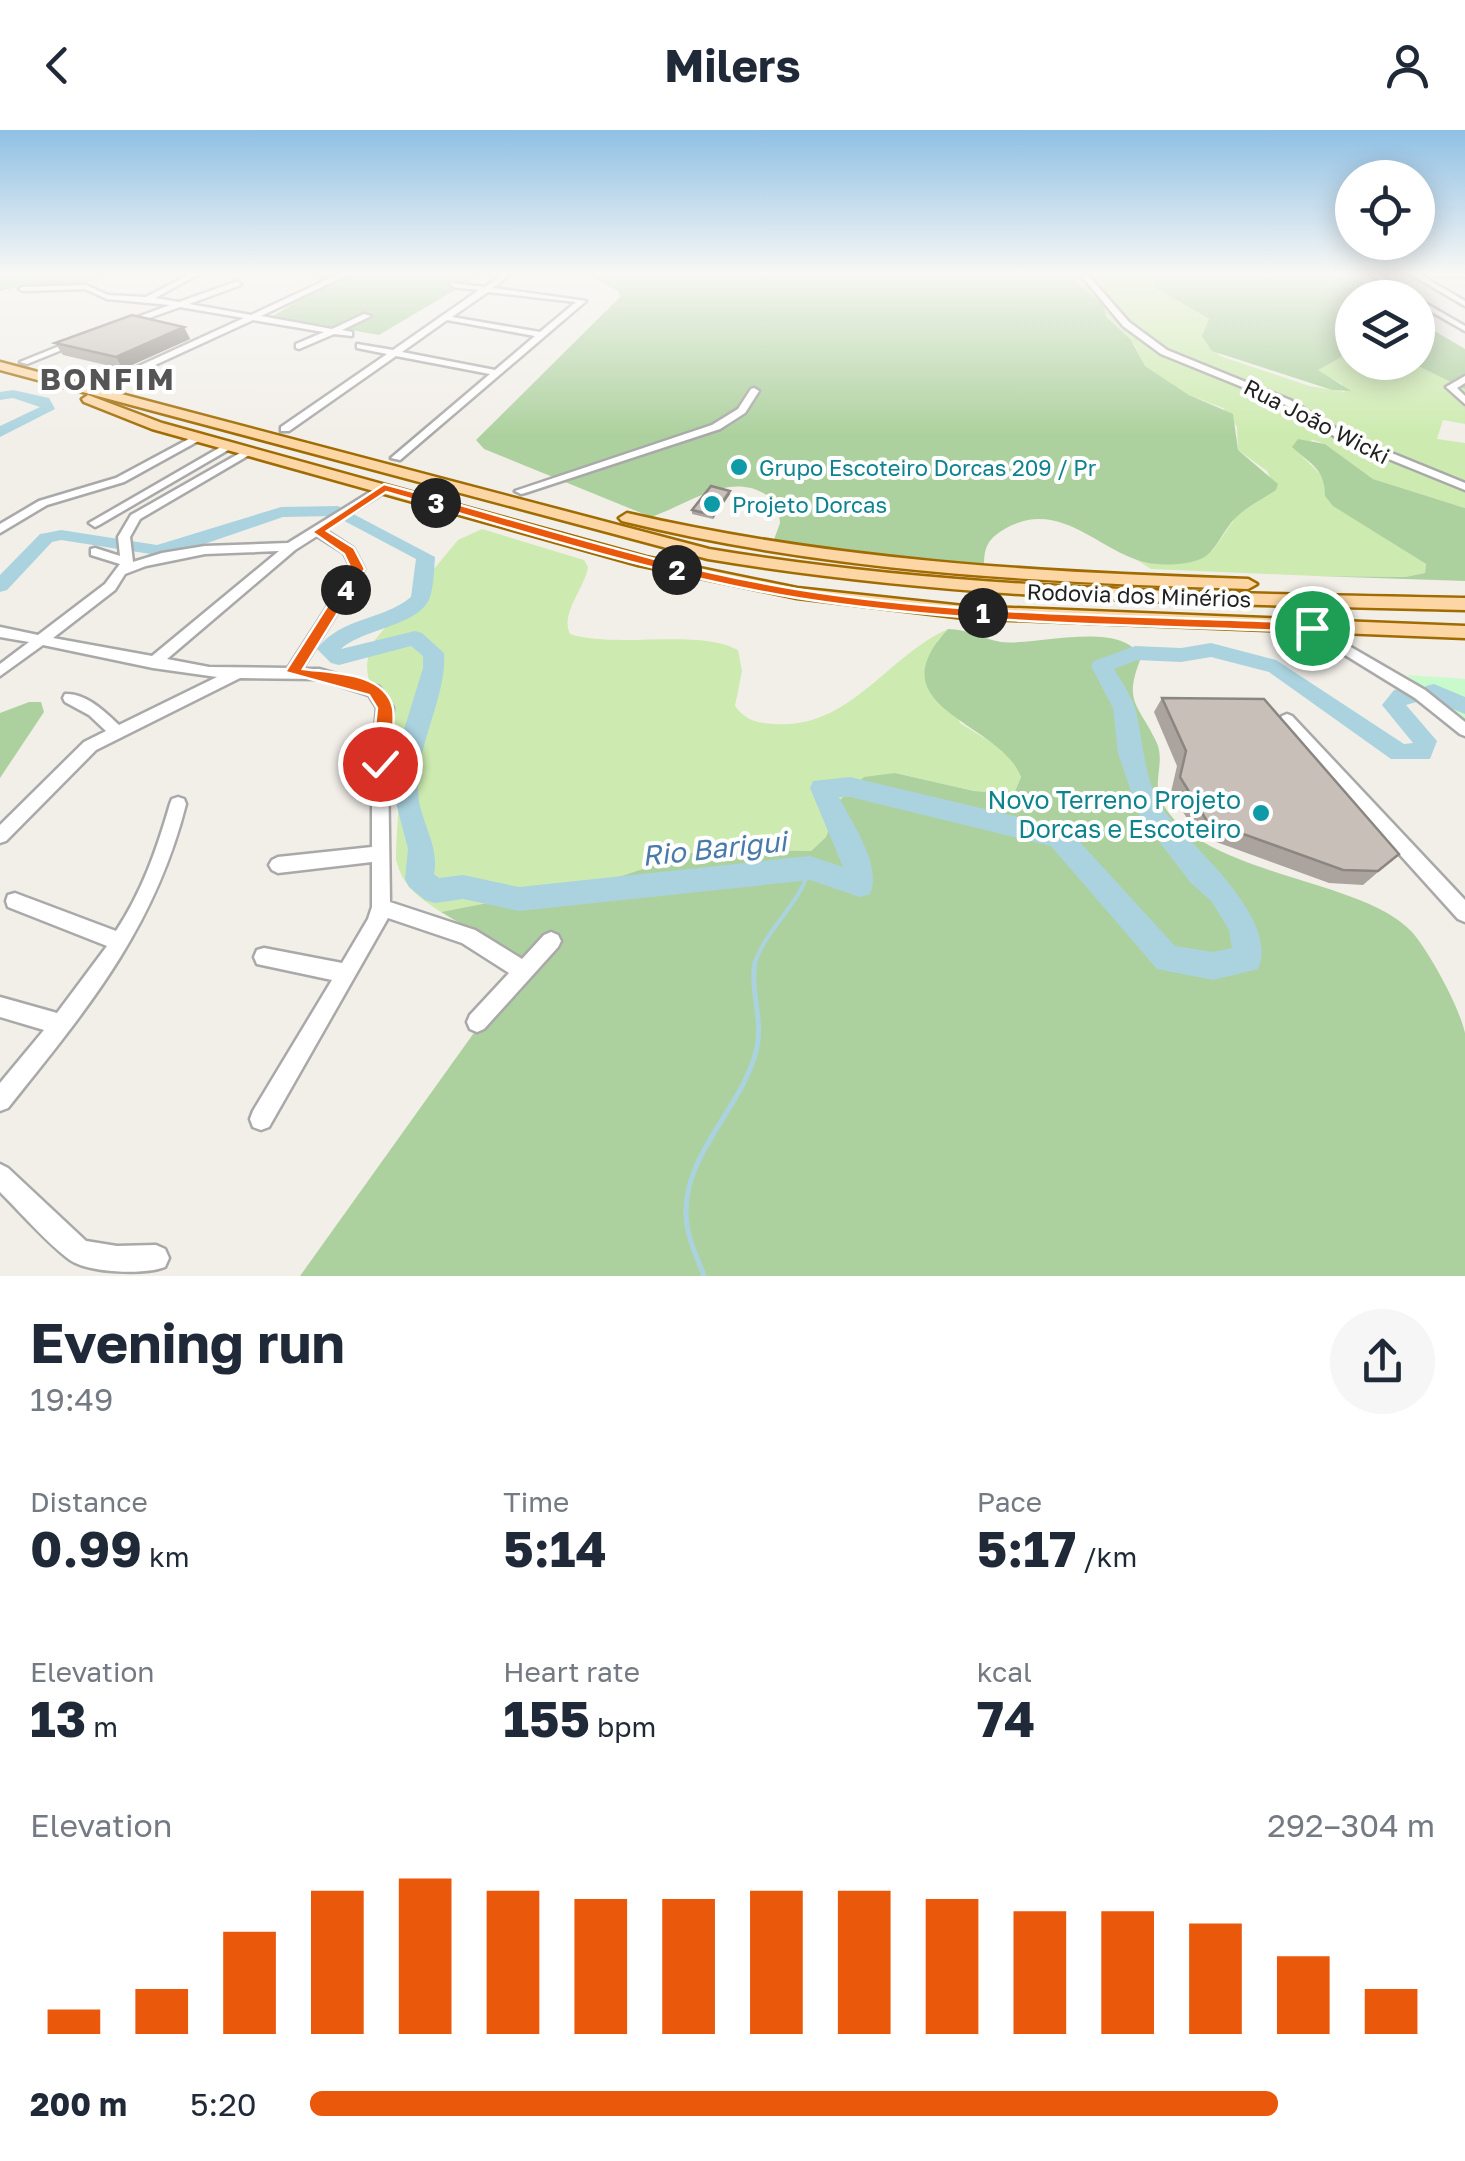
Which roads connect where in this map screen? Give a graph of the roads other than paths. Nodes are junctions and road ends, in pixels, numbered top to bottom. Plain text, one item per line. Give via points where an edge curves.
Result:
1 (118, 327) edge
2 (230, 327) edge
3 (313, 327) edge
4 (343, 327) edge
5 (433, 327) edge
6 (498, 327) edge
7 (552, 327) edge
8 (1131, 327) edge
9 (111, 330) edge
10 (336, 331) junction
11 (349, 334) dead end
12 (94, 336) edge
13 (543, 336) junction
14 (299, 346) dead end
15 (360, 346) dead end
16 (395, 352) junction
17 (0, 358) edge
18 (24, 362) junction
19 (0, 366) edge
20 (499, 373) junction
21 (1465, 378) edge
22 (0, 379) edge
23 (107, 384) junction
24 (754, 390) dead end
25 (86, 398) junction
26 (1465, 402) edge
27 (285, 428) junction
28 (198, 437) junction
29 (227, 445) junction
30 (251, 451) junction
31 (396, 458) junction
32 (384, 488) junction
33 (1465, 488) edge
34 (521, 491) junction
35 (137, 498) junction
36 (154, 505) junction
37 (95, 523) dead end
38 (0, 529) edge
39 (318, 532) junction
40 (291, 547) junction
41 (95, 552) dead end
42 (125, 555) junction
43 (820, 558) junction
44 (918, 584) junction
45 (1465, 591) edge
46 (1465, 617) edge
47 (1312, 628) junction
48 (0, 632) edge
49 (40, 640) junction
50 (153, 664) junction
51 (0, 671) edge
52 (293, 672) junction
53 (234, 675) junction
54 (70, 698) dead end
55 (1287, 720) edge
56 (115, 730) junction
57 (1465, 730) edge
58 (178, 804) dead end
59 (0, 836) edge
60 (382, 853) junction
61 (278, 865) dead end
62 (15, 901) dead end
63 (381, 906) junction
64 (1465, 912) edge
65 (120, 942) junction
66 (551, 942) dead end
67 (264, 956) dead end
68 (523, 971) junction
69 (343, 973) junction
70 (0, 1007) edge
71 (477, 1022) dead end
72 (60, 1024) junction
73 (0, 1100) edge
74 (262, 1119) dead end
75 (0, 1176) edge
76 (156, 1258) dead end

1 - 9 street
2 - 23 street
3 - 10 street
4 - 10 street
5 - 16 street
6 - 13 street
7 - 13 street
8 - 33 street, Rua João Wicki via 1164,352 1287,402 1341,436
10 - 11 street
10 - 14 street
12 - 18 street
13 - 20 street
15 - 16 street
16 - 20 street
16 - 27 street
17 - 18 main road
18 - 23 main road
19 - 44 main road, Rodovia dos Minérios via 708,554
20 - 31 street
21 - 26 street via 1451,387
22 - 25 main road, Rodovia dos Minérios
23 - 27 main road
24 - 34 street via 742,411 716,427
25 - 28 main road
25 - 46 main road, Rodovia dos Minérios via 798,582 1060,604
27 - 31 main road
28 - 29 main road
28 - 38 street via 120,480 43,504
29 - 30 main road
29 - 35 street
30 - 32 main road
30 - 36 street
31 - 34 main road
32 - 39 street
32 - 47 main road via 644,561 797,593 964,612
34 - 43 main road via 722,542
35 - 36 street
35 - 37 street
36 - 42 street via 135,517
39 - 40 street
39 - 52 street via 350,551 358,569
40 - 42 street
40 - 50 street
41 - 42 street
42 - 49 street
43 - 44 main road
43 - 45 main road via 990,575
44 - 46 main road, Rodovia dos Minérios
46 - 47 main road
47 - 57 street
48 - 49 street
49 - 50 street
49 - 51 street
50 - 53 street
52 - 53 street
52 - 60 street via 361,684 385,708
53 - 56 street
54 - 56 street
55 - 64 street
56 - 59 street via 90,746
58 - 65 street via 143,911
60 - 61 street
60 - 63 street
62 - 65 street
63 - 68 street via 468,936
63 - 69 street
65 - 72 street
66 - 68 street
67 - 69 street
68 - 71 street
69 - 74 street
70 - 72 street
72 - 73 street
75 - 76 street via 80,1252

